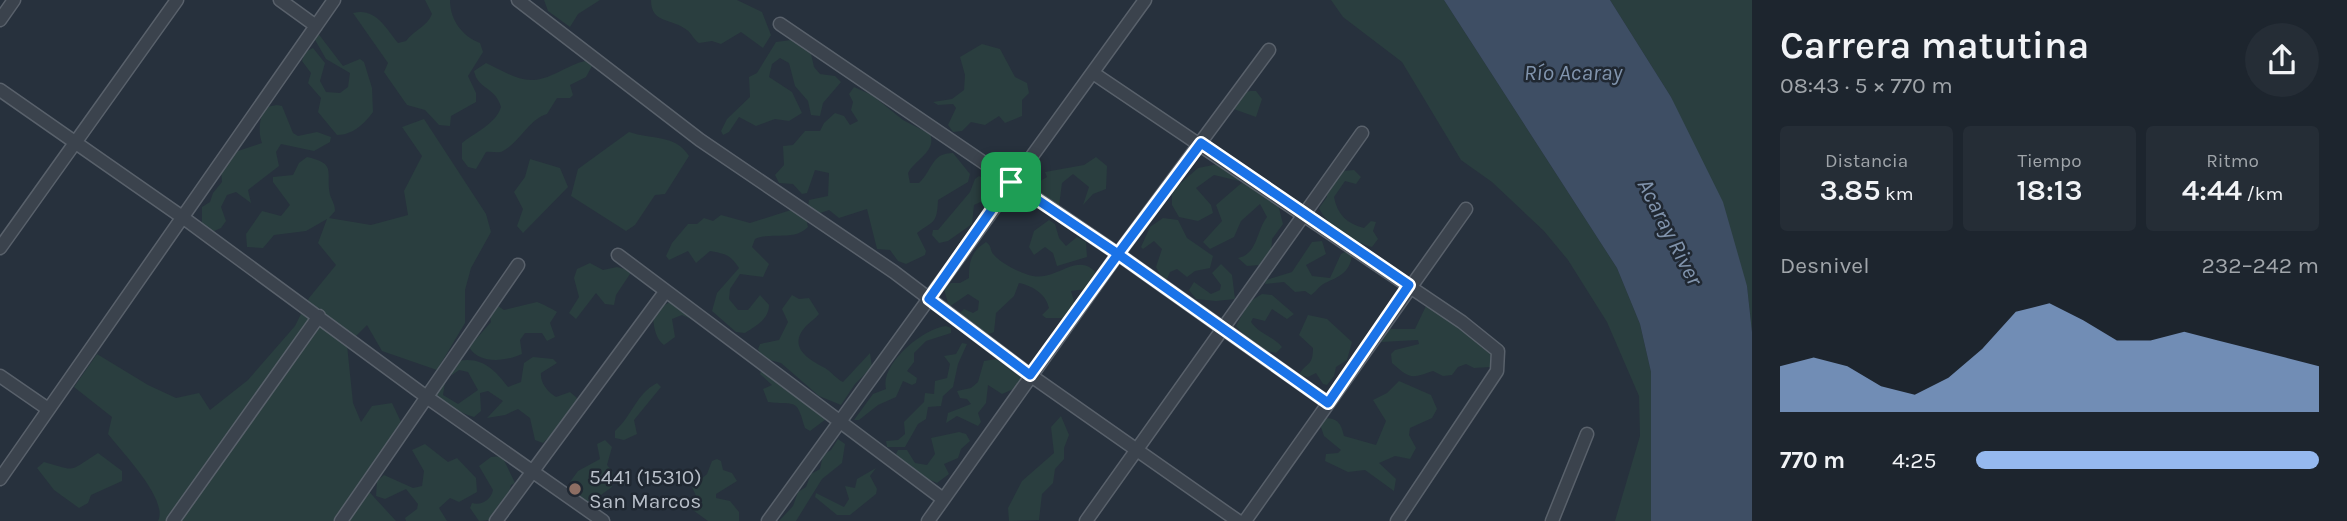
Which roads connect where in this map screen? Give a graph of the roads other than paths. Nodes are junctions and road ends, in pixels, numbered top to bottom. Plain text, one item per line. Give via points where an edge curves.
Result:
1 (14, 0) edge
2 (177, 0) edge
3 (280, 0) edge
4 (334, 0) edge
5 (518, 0) edge
6 (1145, 0) edge
7 (0, 20) edge
8 (780, 24) dead end
9 (316, 26) junction
10 (1269, 50) dead end
11 (1093, 73) junction
12 (0, 90) edge
13 (1363, 133) dead end
14 (74, 142) junction
15 (1201, 143) junction
16 (1011, 182) junction
17 (1465, 209) dead end
18 (1306, 215) junction
19 (185, 219) junction
20 (0, 248) edge
21 (1118, 254) junction
22 (618, 255) dead end
23 (518, 265) dead end
24 (1409, 285) junction
25 (665, 292) junction
26 (929, 299) junction
27 (319, 316) junction
28 (1224, 328) junction
29 (1030, 375) junction
30 (0, 376) edge
31 (428, 398) junction
32 (1328, 403) junction
33 (48, 410) junction
34 (840, 423) junction
35 (1587, 434) dead end
36 (1138, 448) junction
37 (532, 470) junction
38 (0, 479) edge
39 (943, 499) junction
40 (173, 521) edge
41 (341, 521) edge
42 (496, 521) edge
43 (603, 521) edge
44 (768, 521) edge
45 (928, 521) edge
46 (1086, 521) edge
47 (1238, 521) edge
48 (1245, 521) edge
49 (1397, 521) edge
50 (1552, 521) edge

1 - 7 street
2 - 14 street
3 - 9 street
4 - 9 street
5 - 26 street via 700,139
6 - 11 street
8 - 16 street
9 - 19 street
10 - 15 street
11 - 15 street
11 - 16 street
12 - 14 street
13 - 18 street
14 - 19 street
14 - 20 street
15 - 18 street
15 - 21 street
16 - 21 street
16 - 26 street
17 - 24 street
18 - 24 street
18 - 28 street
19 - 27 street
19 - 33 street
21 - 28 street
21 - 29 street
22 - 25 street
23 - 31 street
24 - 32 street
24 - 49 street via 1498,351 1499,358 1497,371
25 - 34 street
25 - 37 street
26 - 29 street
26 - 34 street
27 - 31 street
27 - 40 street
28 - 32 street
28 - 36 street
29 - 36 street
29 - 39 street
30 - 33 street
31 - 37 street
31 - 41 street
32 - 48 street
33 - 38 street
34 - 39 street
34 - 44 street
35 - 50 street
36 - 46 street
36 - 47 street
37 - 42 street
37 - 43 street
39 - 45 street

